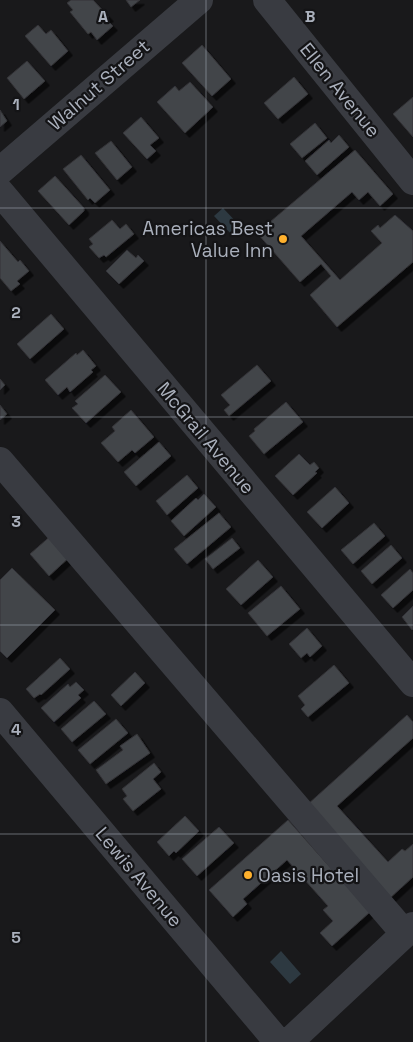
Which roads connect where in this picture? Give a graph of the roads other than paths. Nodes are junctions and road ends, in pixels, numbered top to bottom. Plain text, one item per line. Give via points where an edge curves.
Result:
1 (199, 0) edge
2 (267, 0) edge
3 (0, 171) edge
4 (413, 181) edge
5 (0, 192) edge
6 (0, 461) edge
7 (413, 683) edge
8 (0, 712) edge
9 (409, 930) edge
10 (278, 1042) edge
11 (289, 1042) edge

1 - 3 street, Walnut Street
2 - 4 street, Ellen Avenue
5 - 7 street, McGrail Avenue
6 - 9 street
8 - 10 street, Lewis Avenue
9 - 11 street

